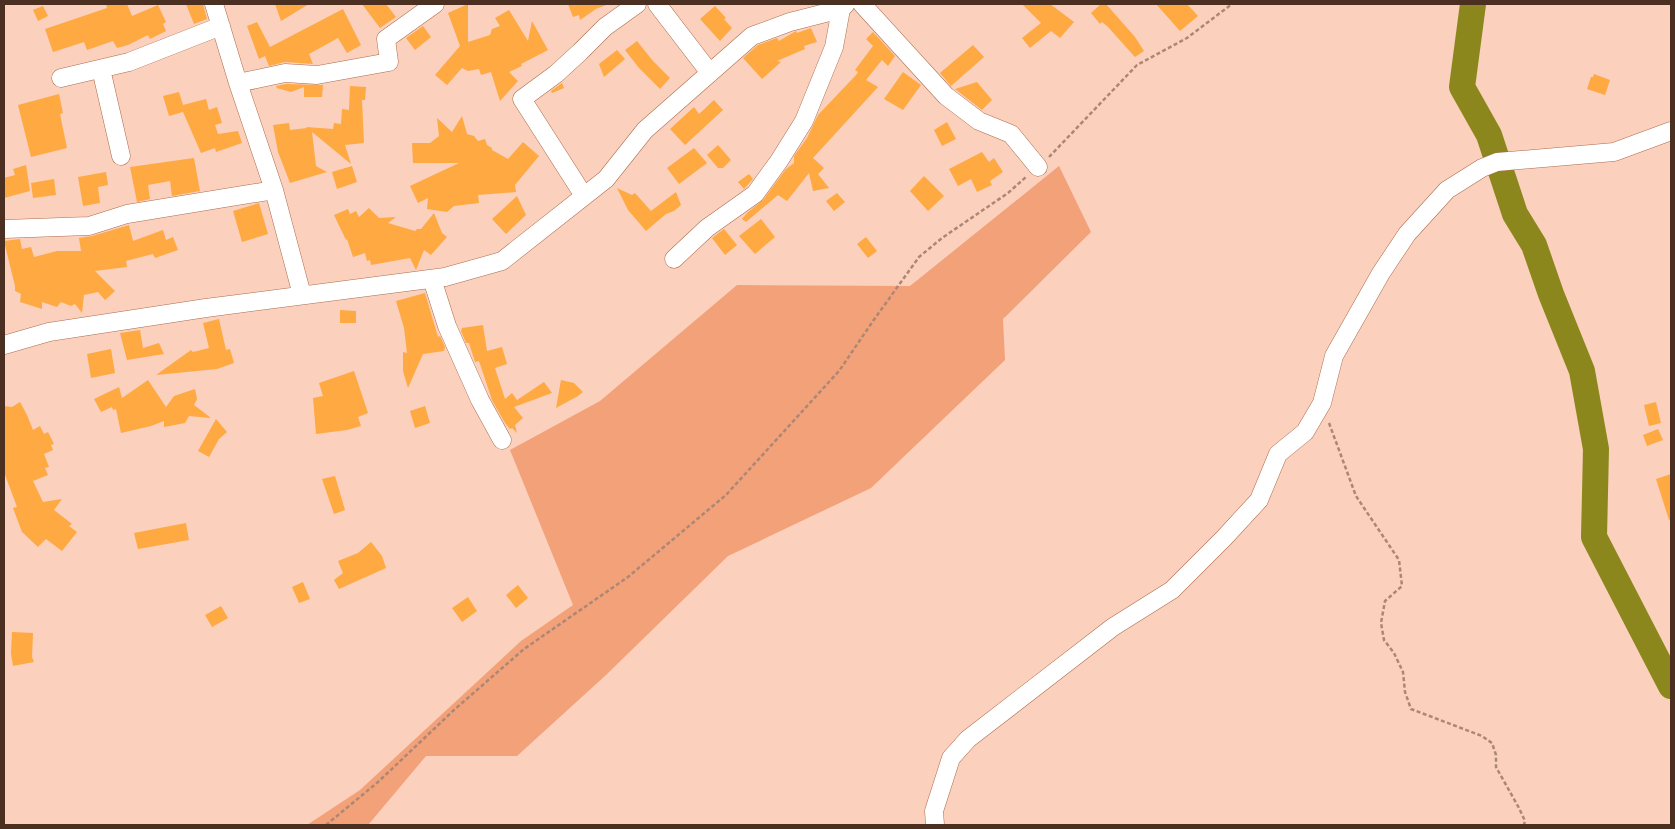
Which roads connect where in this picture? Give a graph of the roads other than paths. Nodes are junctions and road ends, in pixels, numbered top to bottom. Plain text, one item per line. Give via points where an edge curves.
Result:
1 (214, 4) edge
2 (638, 4) edge
3 (657, 4) edge
4 (862, 4) edge
5 (841, 5) edge
6 (440, 6) edge
7 (220, 26) junction
8 (101, 69) junction
9 (710, 73) junction
10 (61, 78) dead end
11 (238, 83) junction
12 (1671, 131) edge
13 (121, 156) dead end
14 (1038, 167) road end
15 (274, 190) junction
16 (584, 196) junction
17 (4, 229) edge
18 (674, 258) dead end
19 (432, 279) junction
20 (302, 295) junction
21 (4, 344) edge
22 (502, 440) dead end
23 (936, 825) edge

1 - 7 street
2 - 16 street via 605,27 522,99
3 - 9 street
4 - 14 street via 946,96 979,121 1011,134
5 - 9 street via 752,36
5 - 18 street via 834,47 804,121 779,161 755,194 707,228
6 - 11 street via 386,39 389,62 317,75 285,73
7 - 8 street via 129,62
7 - 11 street
8 - 10 street
8 - 13 street
9 - 16 street via 645,130 606,179
11 - 15 street
12 - 23 street via 1614,152 1497,162 1447,190 1407,234 1381,273 1334,356 1322,402 1305,432 1278,454 1258,500 1172,590 1113,627 968,738 951,758 934,811
15 - 17 street via 127,214 89,226
15 - 20 street
16 - 19 street via 502,261
19 - 20 street
19 - 22 street via 447,326
20 - 21 street via 49,332

